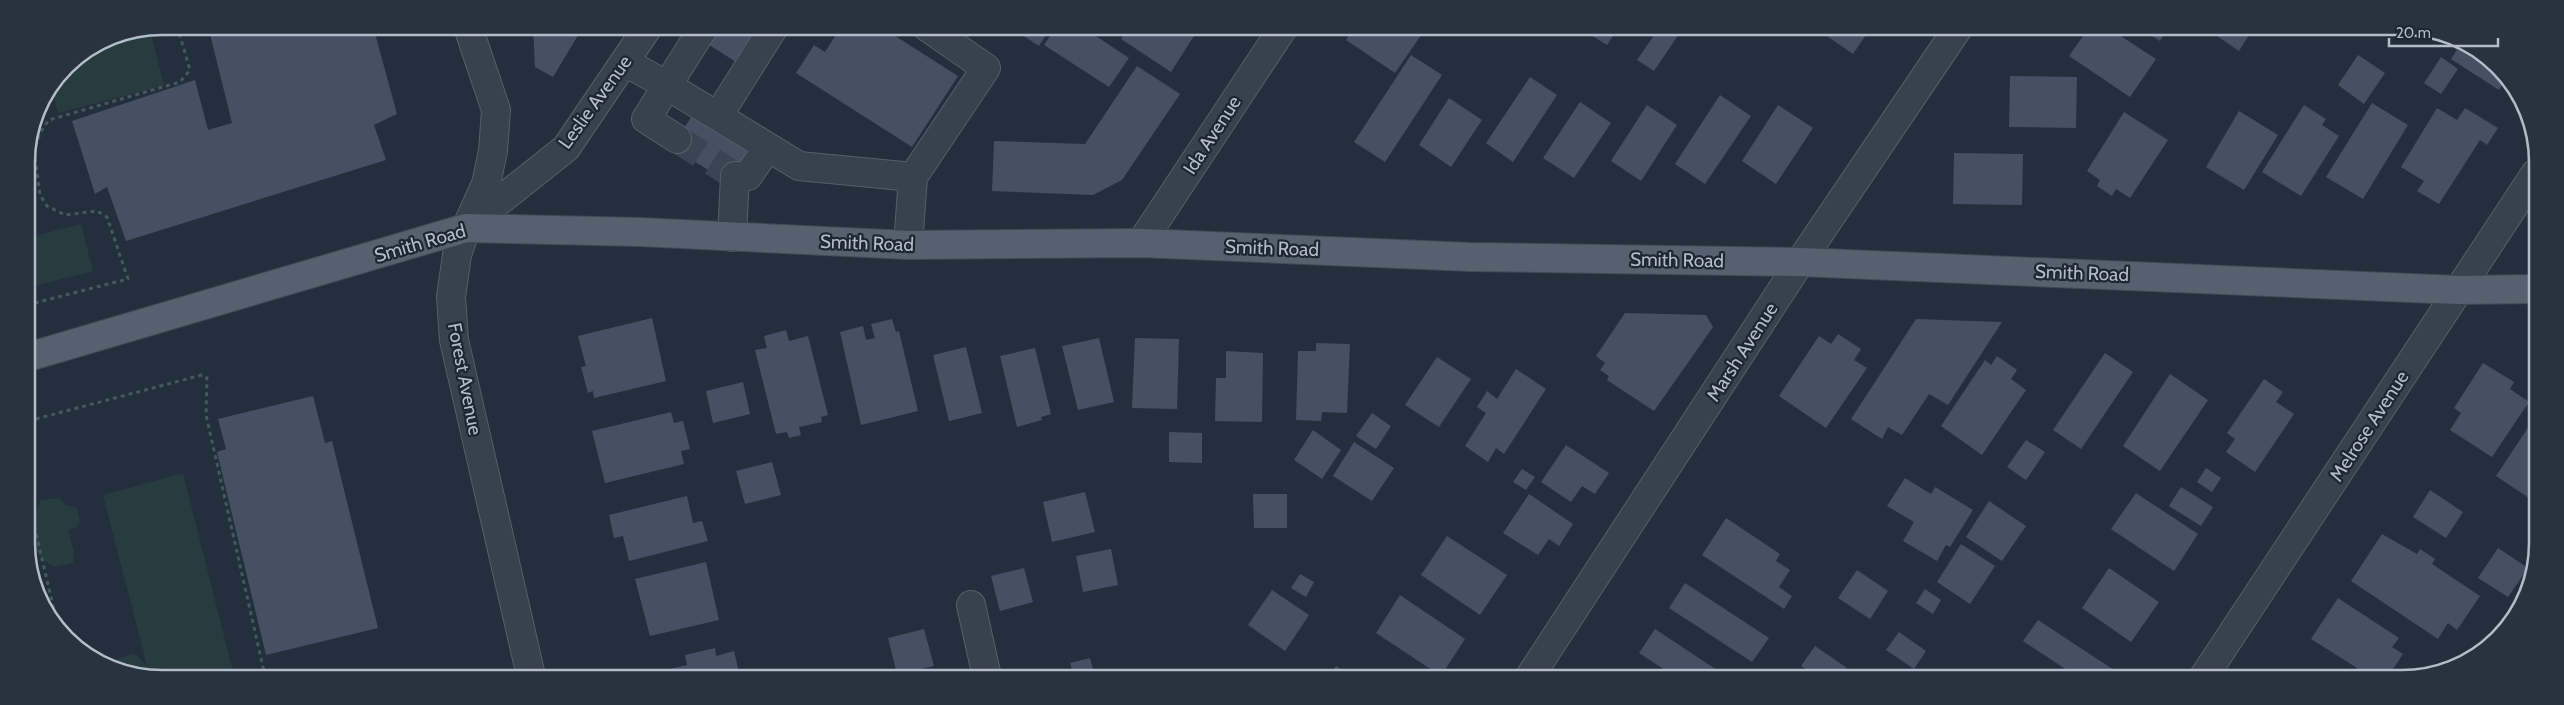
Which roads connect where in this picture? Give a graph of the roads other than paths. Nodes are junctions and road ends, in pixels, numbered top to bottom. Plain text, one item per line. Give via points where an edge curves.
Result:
1 (471, 35) edge
2 (643, 35) edge
3 (699, 35) edge
4 (769, 35) edge
5 (939, 35) edge
6 (1279, 35) edge
7 (1953, 35) edge
8 (625, 62) junction
9 (668, 86) junction
10 (718, 116) junction
11 (677, 139) tunnel mouth
12 (768, 147) junction
13 (913, 177) junction
14 (2529, 183) edge
15 (466, 228) junction
16 (732, 237) junction
17 (1141, 243) junction
18 (908, 245) junction
19 (1800, 262) junction
20 (2529, 289) edge
21 (2458, 290) junction
22 (35, 355) edge
23 (971, 605) dead end
24 (530, 670) edge
25 (985, 670) edge
26 (1534, 670) edge
27 (2208, 670) edge

1 - 15 street, Forest Avenue via 496,110 493,151 486,184
2 - 8 street, Leslie Avenue
3 - 9 street
4 - 10 street
5 - 13 street via 986,68
6 - 17 street, Ida Avenue
7 - 19 street, Marsh Avenue
8 - 9 street
8 - 15 street, Leslie Avenue via 566,148
9 - 10 street
9 - 11 street via 646,120
10 - 12 street
12 - 13 street via 799,166
12 - 16 street via 748,176 735,176
13 - 18 street
14 - 21 street, Melrose Avenue
15 - 16 main road, Smith Road
15 - 22 main road, Smith Road
15 - 24 street, Forest Avenue via 457,255 451,297 454,340
16 - 18 main road, Smith Road
17 - 18 main road, Smith Road
17 - 19 main road, Smith Road via 1470,257
19 - 21 main road, Smith Road
19 - 26 street, Marsh Avenue
20 - 21 main road, Smith Road
21 - 27 street, Melrose Avenue
23 - 25 street

